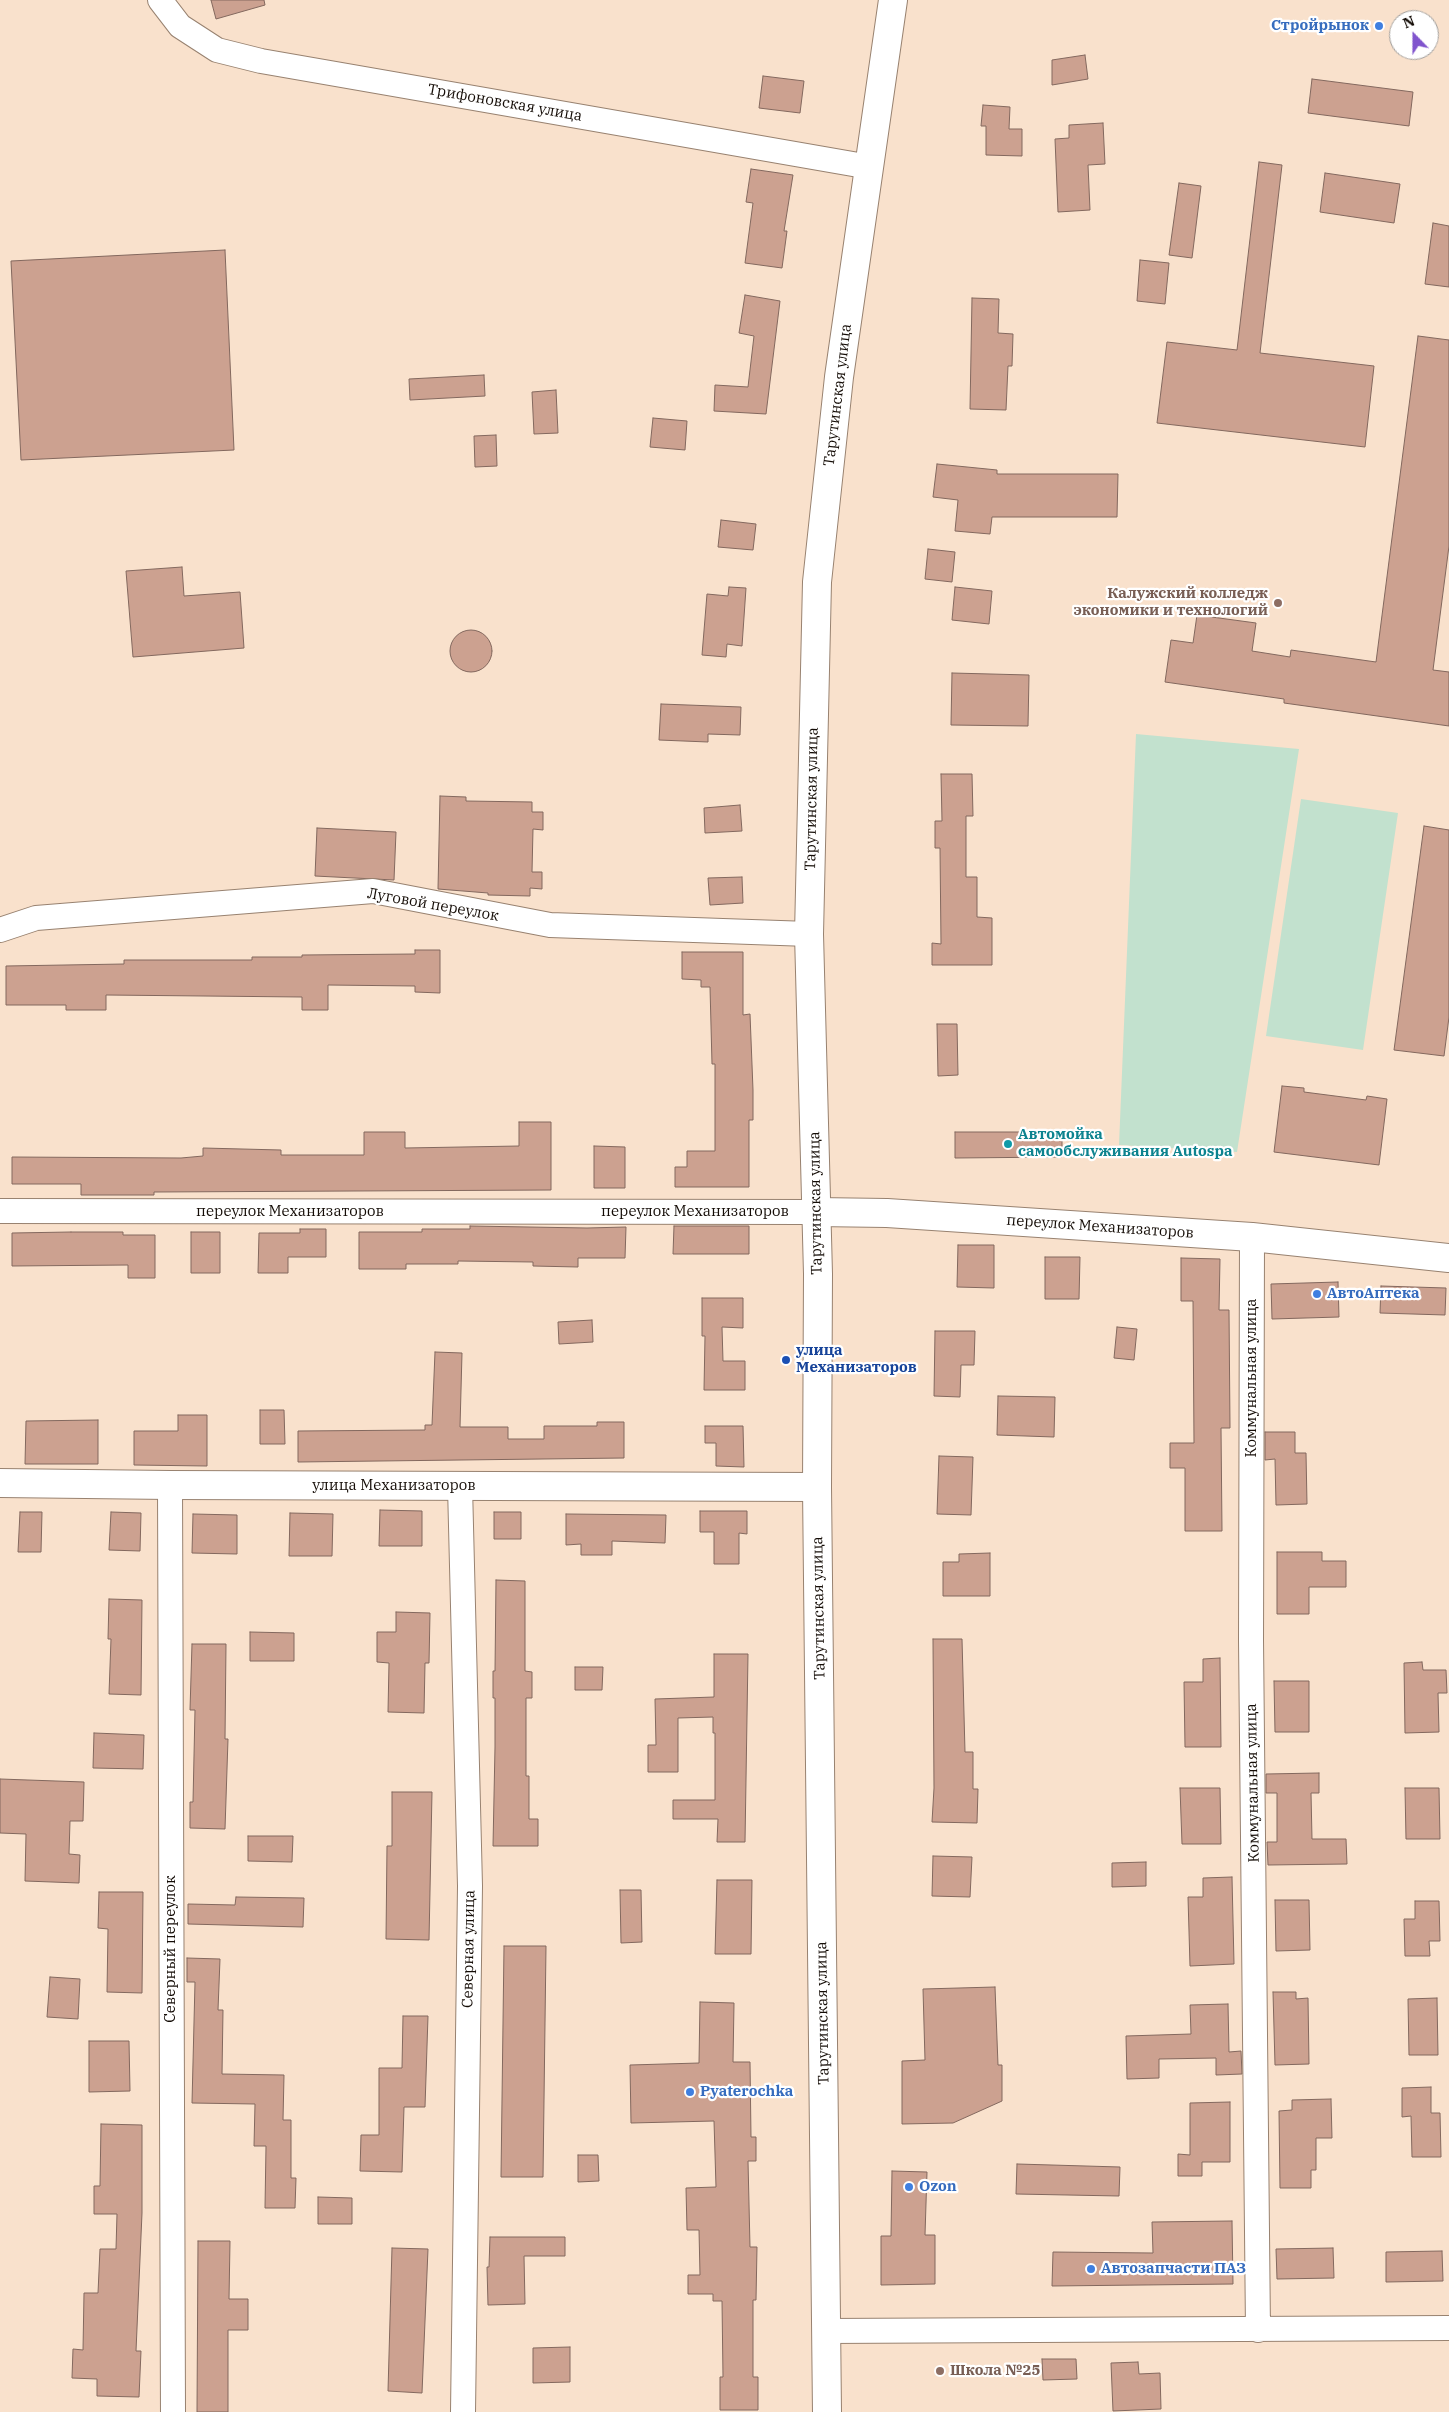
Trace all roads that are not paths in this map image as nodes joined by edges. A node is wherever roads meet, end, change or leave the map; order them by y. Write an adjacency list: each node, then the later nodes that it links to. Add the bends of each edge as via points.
1 (160, 0): 3 (street, Трифоновская улица, via 180,26 217,50 261,61)
2 (893, 0): 3 (main road, Тарутинская улица)
3 (870, 167): 5 (main road, Тарутинская улица, via 839,377 817,582)
4 (0, 930): 5 (street, Луговой переулок, via 36,918 373,892 550,926)
5 (808, 934): 7 (main road, Тарутинская улица)
6 (0, 1211): 7 (street, переулок Механизаторов)
7 (816, 1212): 8 (main road, переулок Механизаторов, via 887,1213); 13 (main road, Тарутинская улица)
8 (1252, 1237): 9 (main road, переулок Механизаторов); 15 (street, Коммунальная улица, via 1251,1640)
9 (1449, 1258)
10 (0, 1482): 11 (main road, улица Механизаторов)
11 (170, 1485): 12 (main road, улица Механизаторов); 17 (street, Северный переулок)
12 (460, 1486): 13 (main road, улица Механизаторов); 18 (street, Северная улица, via 470,1886)
13 (818, 1487): 16 (main road, Тарутинская улица)
14 (1449, 2328): 15 (street)
15 (1258, 2330): 16 (street)
16 (826, 2332): 19 (main road, Тарутинская улица)
17 (173, 2412)
18 (463, 2412)
19 (827, 2412)

